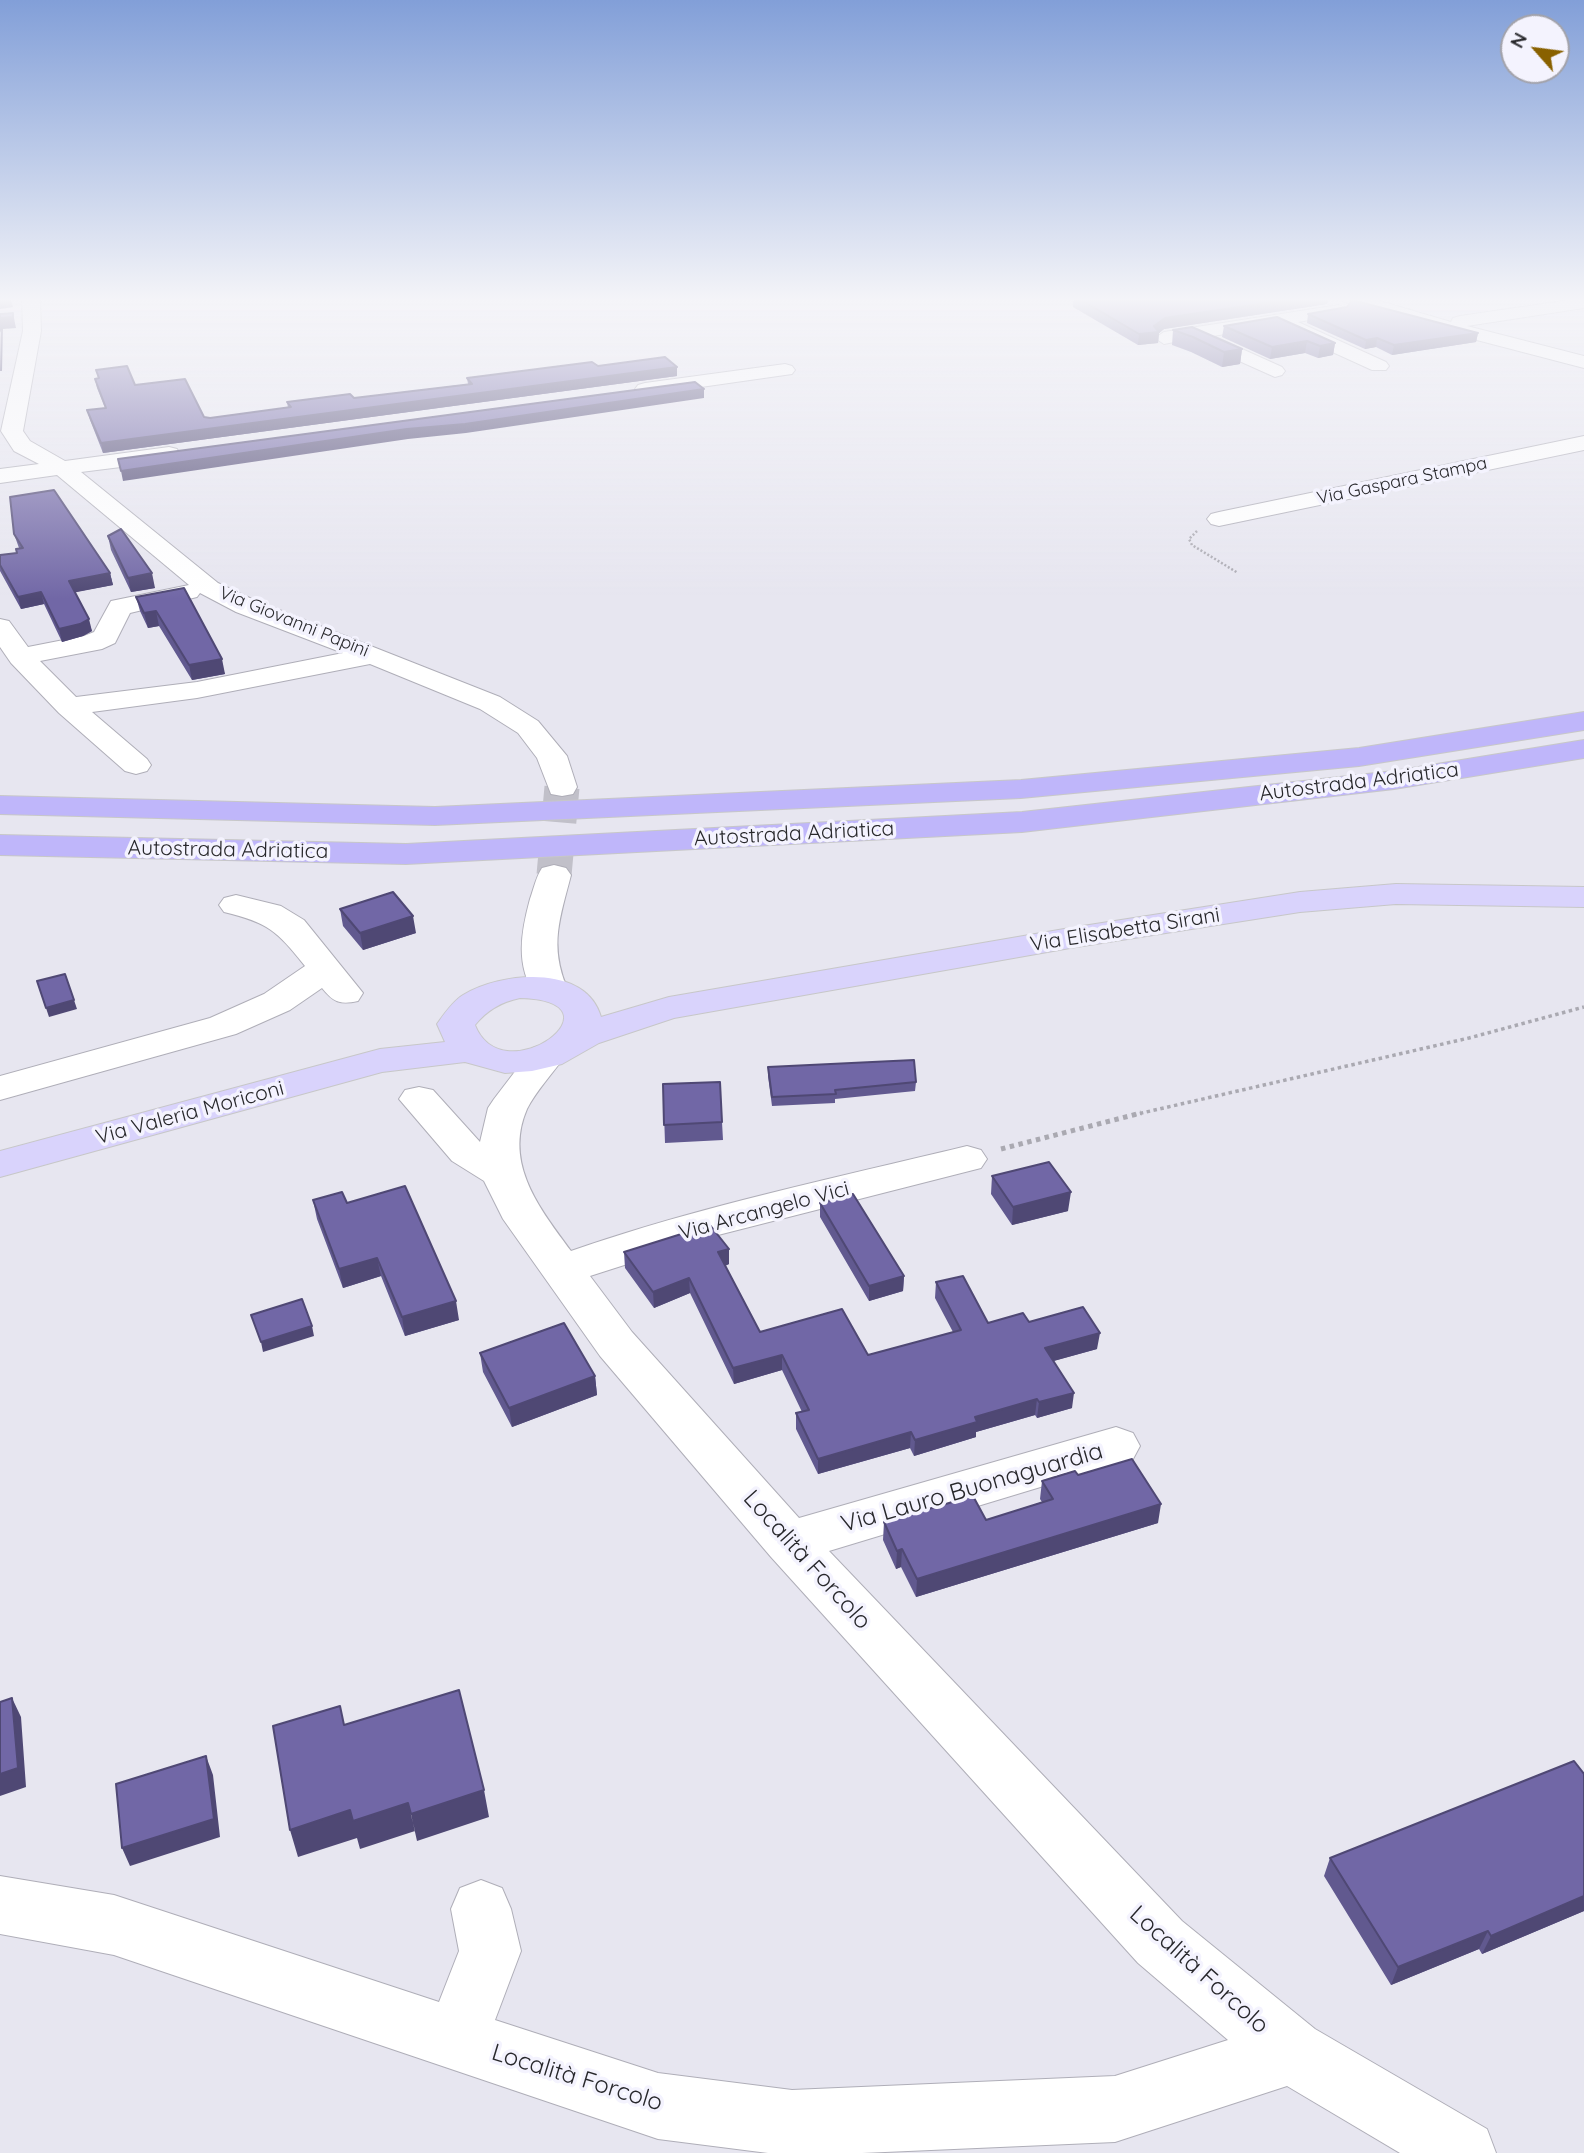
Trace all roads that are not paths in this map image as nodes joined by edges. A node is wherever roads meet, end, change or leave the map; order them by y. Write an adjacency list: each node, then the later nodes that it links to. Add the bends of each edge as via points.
1 (20, 397): 2 (street)
2 (11, 436): 5 (street); 6 (street, Via Giovanni Papini)
3 (1584, 443): 8 (street, Via Gaspara Stampa)
4 (185, 452): 6 (street)
5 (0, 461)
6 (62, 468): 7 (street); 9 (street, Via Giovanni Papini)
7 (0, 476)
8 (1219, 519)
9 (209, 588): 10 (street, via 120,607 105,637 92,643); 11 (street, Via Giovanni Papini)
10 (9, 646): 12 (street)
11 (373, 655): 12 (street, via 197,690); 16 (street, Via Giovanni Papini, via 490,704 528,727 552,756)
12 (69, 707): 15 (street)
13 (1584, 721): 17 (highway, Autostrada Adriatica, via 1359,757 1021,789 435,816)
14 (1584, 749): 18 (highway, Autostrada Adriatica, via 1394,780 1022,822 406,854)
15 (136, 765)
16 (562, 787)
17 (0, 805)
18 (0, 845)
19 (554, 875): 22 (street)
20 (1584, 897): 25 (main road, Via Elisabetta Sirani, via 1396,894 1300,902)
21 (236, 905): 28 (street, via 269,913 292,927 335,981 223,1026)
22 (536, 947): 23 (street); 24 (street, via 540,969)
23 (497, 991): 24 (main road, Via Elisabetta Sirani, via 514,987); 26 (main road, via 469,1005)
24 (562, 994): 25 (main road, Via Elisabetta Sirani, via 608,1006); 27 (main road, via 586,1019 582,1030)
25 (669, 1008): 27 (main road, Via Elisabetta Sirani, via 610,1026)
26 (473, 1044): 27 (main road, Via Elisabetta Sirani, via 510,1062); 30 (street, via 503,1079); 32 (main road, Via Valeria Moriconi, via 380,1061)
27 (560, 1049): 30 (street)
28 (0, 1088)
29 (419, 1099): 33 (street, via 471,1158)
30 (508, 1108): 33 (street, via 500,1138)
31 (967, 1159): 34 (street, Via Arcangelo Vici, via 604,1254)
32 (0, 1164)
33 (502, 1172): 34 (street, Località Forcolo, via 518,1209)
34 (563, 1270): 36 (street, Località Forcolo, via 616,1345)
35 (1116, 1446): 36 (street, Via Lauro Buonaguardia)
36 (789, 1542): 40 (street, Località Forcolo, via 1160,1942)
37 (0, 1905): 39 (street, Località Forcolo, via 114,1925)
38 (481, 1909): 39 (street, via 490,1951)
39 (456, 2040): 40 (street, Località Forcolo, via 658,2106 792,2123 1115,2109)
40 (1292, 2052): 41 (street, Località Forcolo)
41 (1463, 2153)

